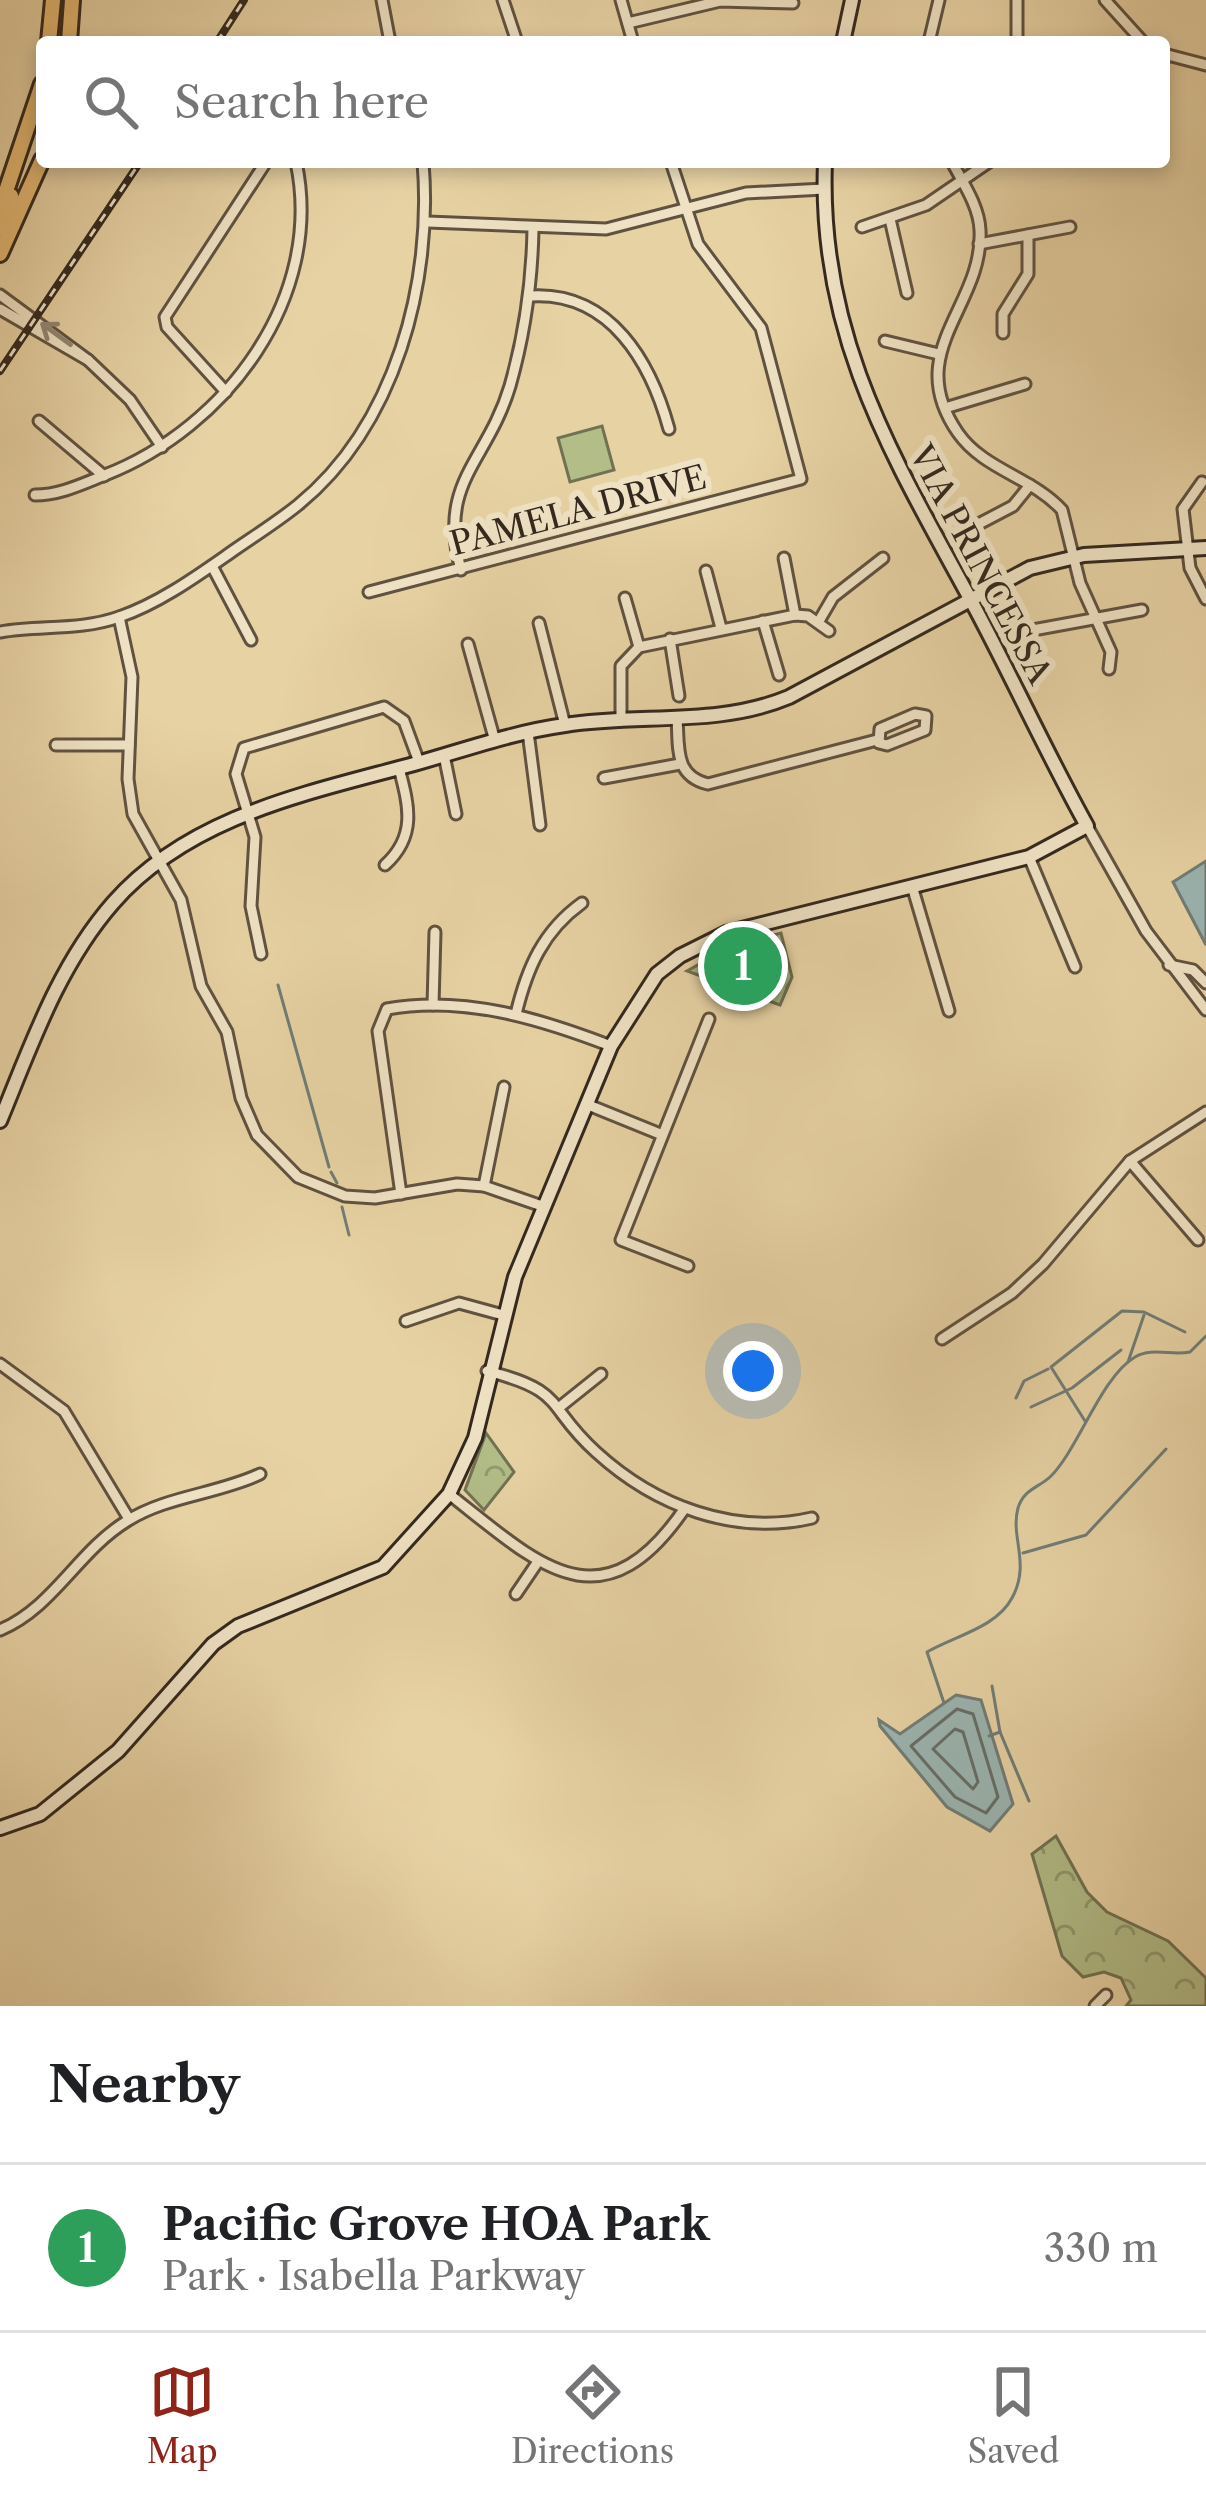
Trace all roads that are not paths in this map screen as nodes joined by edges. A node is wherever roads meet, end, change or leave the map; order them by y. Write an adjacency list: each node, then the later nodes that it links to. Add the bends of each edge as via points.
1 (53, 0): 12 (main road)
2 (72, 0): 13 (main road)
3 (382, 0): 14 (street)
4 (503, 0): 15 (street)
5 (621, 0): 11 (street)
6 (852, 0): 17 (street)
7 (939, 0): 18 (street)
8 (1017, 0): 19 (street)
9 (1106, 0): 20 (street)
10 (793, 3): 11 (street, via 720,1)
11 (628, 23): 16 (street)
12 (50, 36)
13 (69, 36)
14 (389, 36)
15 (515, 36)
16 (631, 36)
17 (844, 36)
18 (930, 36)
19 (1016, 36)
20 (1138, 36)
21 (1170, 56): 22 (street)
22 (1206, 65)
23 (36, 103): 33 (main road)
24 (38, 168): 45 (main road)
25 (262, 168): 55 (street, via 165,317)
26 (297, 168): 55 (street, via 302,212 289,281 254,357)
27 (423, 168): 38 (street)
28 (673, 168): 35 (street)
29 (825, 168): 34 (street, VIA PRINCESSA)
30 (955, 168): 32 (street)
31 (980, 168): 32 (street)
32 (962, 181): 37 (street); 44 (street)
33 (11, 184): 36 (main road); 41 (main road)
34 (824, 189): 35 (street, via 746,193); 75 (street, VIA PRINCESSA, via 830,269 858,382)
35 (688, 208): 42 (street, via 606,229); 71 (street, PAMELA DRIVE, via 698,244 761,328 801,479)
36 (0, 209)
37 (890, 219): 40 (street); 46 (street)
38 (428, 222): 42 (street); 70 (street, via 412,313 374,409 300,504)
39 (1070, 226): 43 (street)
40 (862, 227)
41 (0, 229)
42 (533, 229): 48 (street)
43 (1028, 235): 44 (street); 50 (street, via 1028,274 1003,314)
44 (979, 244): 52 (street)
45 (0, 254)
46 (907, 293)
47 (0, 295): 53 (street, one-way to 47)
48 (532, 296): 58 (street, via 594,311 632,342); 71 (street, via 508,390 456,494 452,537)
49 (0, 309): 53 (street)
50 (1003, 334)
51 (885, 341): 52 (street)
52 (939, 354): 56 (street)
53 (88, 360): 59 (street, via 130,400)
54 (1024, 384): 56 (street)
55 (226, 392): 59 (street)
56 (944, 408): 62 (street, via 983,460)
57 (39, 421): 60 (street)
58 (669, 429)
59 (162, 447): 60 (street)
60 (104, 476): 63 (street)
61 (1202, 482): 66 (street, via 1183,509)
62 (1030, 485): 64 (street, via 1013,506); 67 (street, via 1061,510)
63 (35, 495)
64 (971, 528)
65 (1206, 548): 66 (street)
66 (1185, 550): 67 (street); 76 (street)
67 (1075, 556): 75 (street); 79 (street)
68 (784, 558): 78 (street)
69 (883, 558): 82 (street, via 833,597)
70 (212, 566): 80 (street); 89 (street)
71 (461, 570): 73 (street, PAMELA DRIVE)
72 (706, 571): 84 (street)
73 (369, 592)
74 (626, 598): 91 (street)
75 (970, 599): 95 (street, via 790,697 731,715); 111 (street, VIA PRINCESSA)
76 (1206, 599)
77 (1142, 610): 79 (street)
78 (795, 615): 81 (street); 82 (street)
79 (1099, 616): 87 (street); 92 (street)
80 (118, 617): 86 (street); 102 (street, via 132,677)
81 (763, 621): 84 (street); 93 (street)
82 (819, 621): 85 (street)
83 (539, 622): 97 (street)
84 (721, 628): 88 (street)
85 (830, 631)
86 (0, 632)
87 (1022, 632)
88 (670, 639): 91 (street); 94 (street)
89 (251, 640)
90 (468, 644): 100 (street)
91 (639, 647): 96 (street, via 621,666)
92 (1109, 669)
93 (779, 675)
94 (679, 696)
95 (677, 718): 96 (street); 105 (street)
96 (622, 721): 97 (street)
97 (565, 724): 98 (street)
98 (528, 732): 100 (street); 110 (street)
99 (878, 740): 99 (street, via 887,746 922,732 927,719 915,714 880,729); 105 (street, via 725,782 695,781)
100 (495, 741): 103 (street)
101 (56, 745): 102 (street)
102 (129, 745): 113 (street, via 133,814)
103 (444, 755): 104 (street); 109 (street)
104 (419, 763): 106 (street); 108 (street, via 404,721 384,707 256,740 244,748 236,774)
105 (680, 764): 107 (street)
106 (399, 768): 108 (street); 114 (street, via 410,820)
107 (604, 778)
108 (248, 812): 113 (street); 118 (street)
109 (456, 814)
110 (540, 825)
111 (1087, 826): 112 (street); 119 (street, VIA PRINCESSA)
112 (1029, 857): 115 (street); 120 (street)
113 (159, 864): 131 (street, via 115,900 74,956); 135 (street, via 181,900 201,986 227,1033 257,1135 320,1189)
114 (386, 865)
115 (912, 886): 124 (street); 127 (street, via 702,943 657,974)
116 (581, 902): 125 (street, via 539,946)
117 (435, 932): 122 (street)
118 (261, 954)
119 (1169, 965): 121 (street, via 1193,970); 123 (street, VIA PRINCESSA)
120 (1075, 968)
121 (1206, 983)
122 (433, 1005): 125 (street); 135 (street, via 387,1009 378,1021)
123 (1206, 1010)
124 (949, 1011)
125 (516, 1014): 127 (street)
126 (709, 1018): 132 (street)
127 (611, 1046): 129 (street)
128 (504, 1087): 134 (street)
129 (586, 1104): 132 (street); 136 (street)
130 (1206, 1112): 133 (street)
131 (0, 1121)
132 (660, 1134): 138 (street, via 621,1240)
133 (1130, 1161): 137 (street); 141 (street, via 1043,1264)
134 (484, 1186): 135 (street); 136 (street)
135 (401, 1194)
136 (542, 1206): 139 (street)
137 (1198, 1240)
138 (688, 1266)
139 (503, 1316): 140 (street, via 459,1303); 143 (street)
140 (406, 1321)
141 (942, 1339)
142 (0, 1364): 150 (street, via 64,1412)
143 (488, 1371): 145 (street, via 529,1382); 147 (street, via 476,1438)
144 (601, 1374): 145 (street)
145 (561, 1406): 148 (street, via 596,1453)
146 (260, 1474): 150 (street)
147 (448, 1494): 151 (street); 154 (street, via 382,1567 238,1626 213,1644 118,1751 40,1814)
148 (685, 1508): 149 (street, via 742,1526); 151 (street, via 643,1559 613,1572 582,1576)
149 (812, 1518)
150 (129, 1519): 153 (street, via 26,1618)
151 (537, 1563): 152 (street)
152 (516, 1594)
153 (0, 1630)
154 (0, 1828)
155 (1106, 1995): 156 (street)
156 (1095, 2006)

